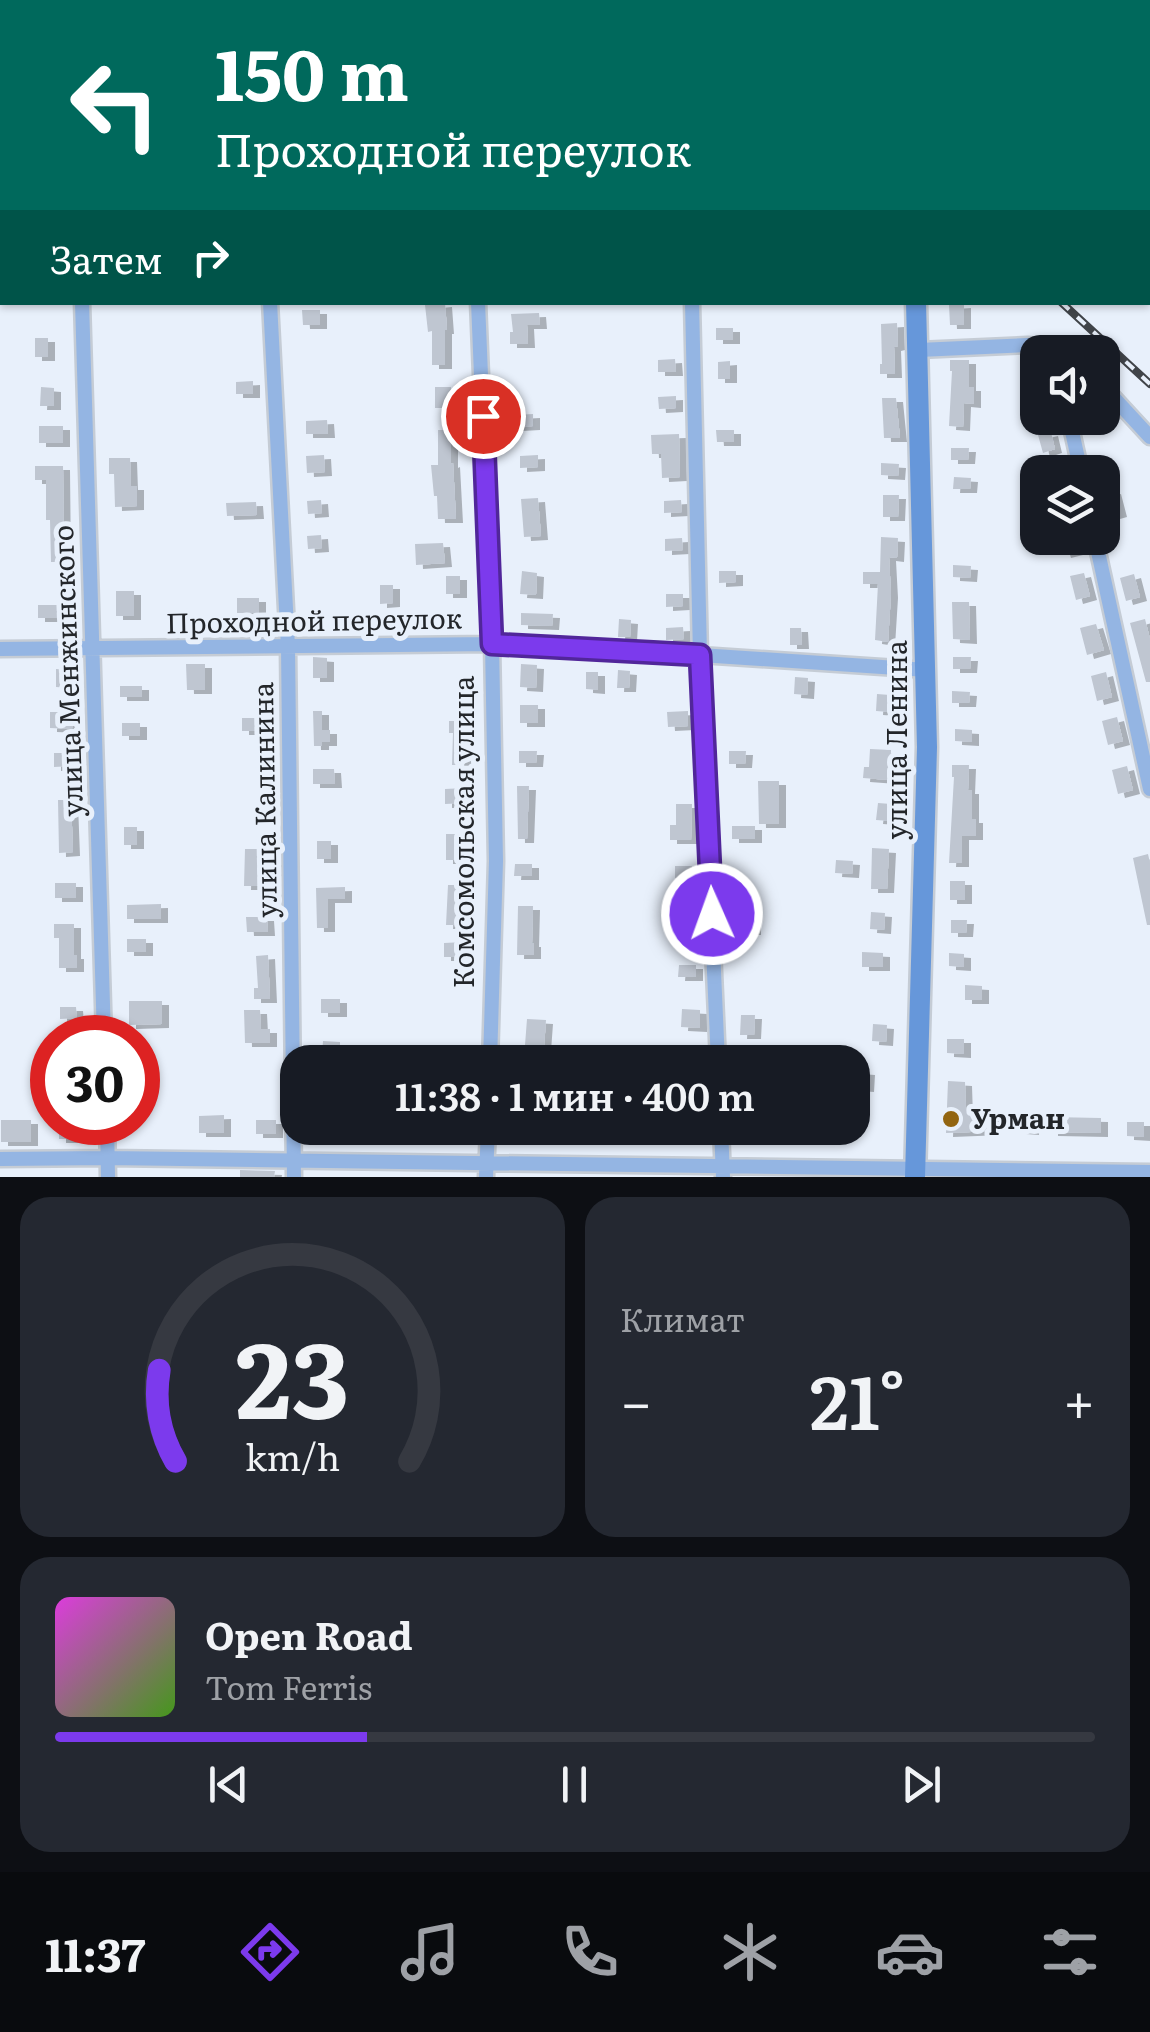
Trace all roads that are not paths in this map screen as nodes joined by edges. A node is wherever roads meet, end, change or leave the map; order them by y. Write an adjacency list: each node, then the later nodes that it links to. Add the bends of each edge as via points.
1 (82, 305): 13 (street, улица Менжинского)
2 (270, 305): 12 (street, улица Калинина)
3 (478, 305): 11 (street, Комсомольская улица)
4 (692, 305): 15 (street)
5 (916, 305): 7 (main road, улица Ленина)
6 (1020, 345): 7 (street)
7 (919, 350): 16 (main road, улица Ленина)
8 (1120, 404): 9 (street)
9 (1150, 437)
10 (1100, 555): 17 (street)
11 (492, 644): 12 (street, Проходной переулок); 15 (street, Проходной переулок); 19 (street, Комсомольская улица)
12 (288, 647): 13 (street, Проходной переулок); 26 (street, улица Калинина)
13 (92, 648): 14 (street, Проходной переулок); 18 (street, улица Менжинского)
14 (0, 649)
15 (700, 655): 16 (street, Проходной переулок); 20 (street)
16 (927, 670): 30 (main road, улица Ленина)
17 (1150, 790)
18 (103, 1015)
19 (491, 1045)
20 (717, 1045)
21 (108, 1145): 24 (street)
22 (488, 1145): 27 (street)
23 (722, 1145): 28 (street)
24 (108, 1158): 25 (street); 26 (street); 31 (street)
25 (0, 1159)
26 (294, 1161): 27 (street); 32 (street, улица Калинина)
27 (487, 1170): 28 (street)
28 (723, 1172): 30 (street)
29 (1150, 1172): 30 (street)
30 (914, 1173)
31 (108, 1177)
32 (294, 1177)

